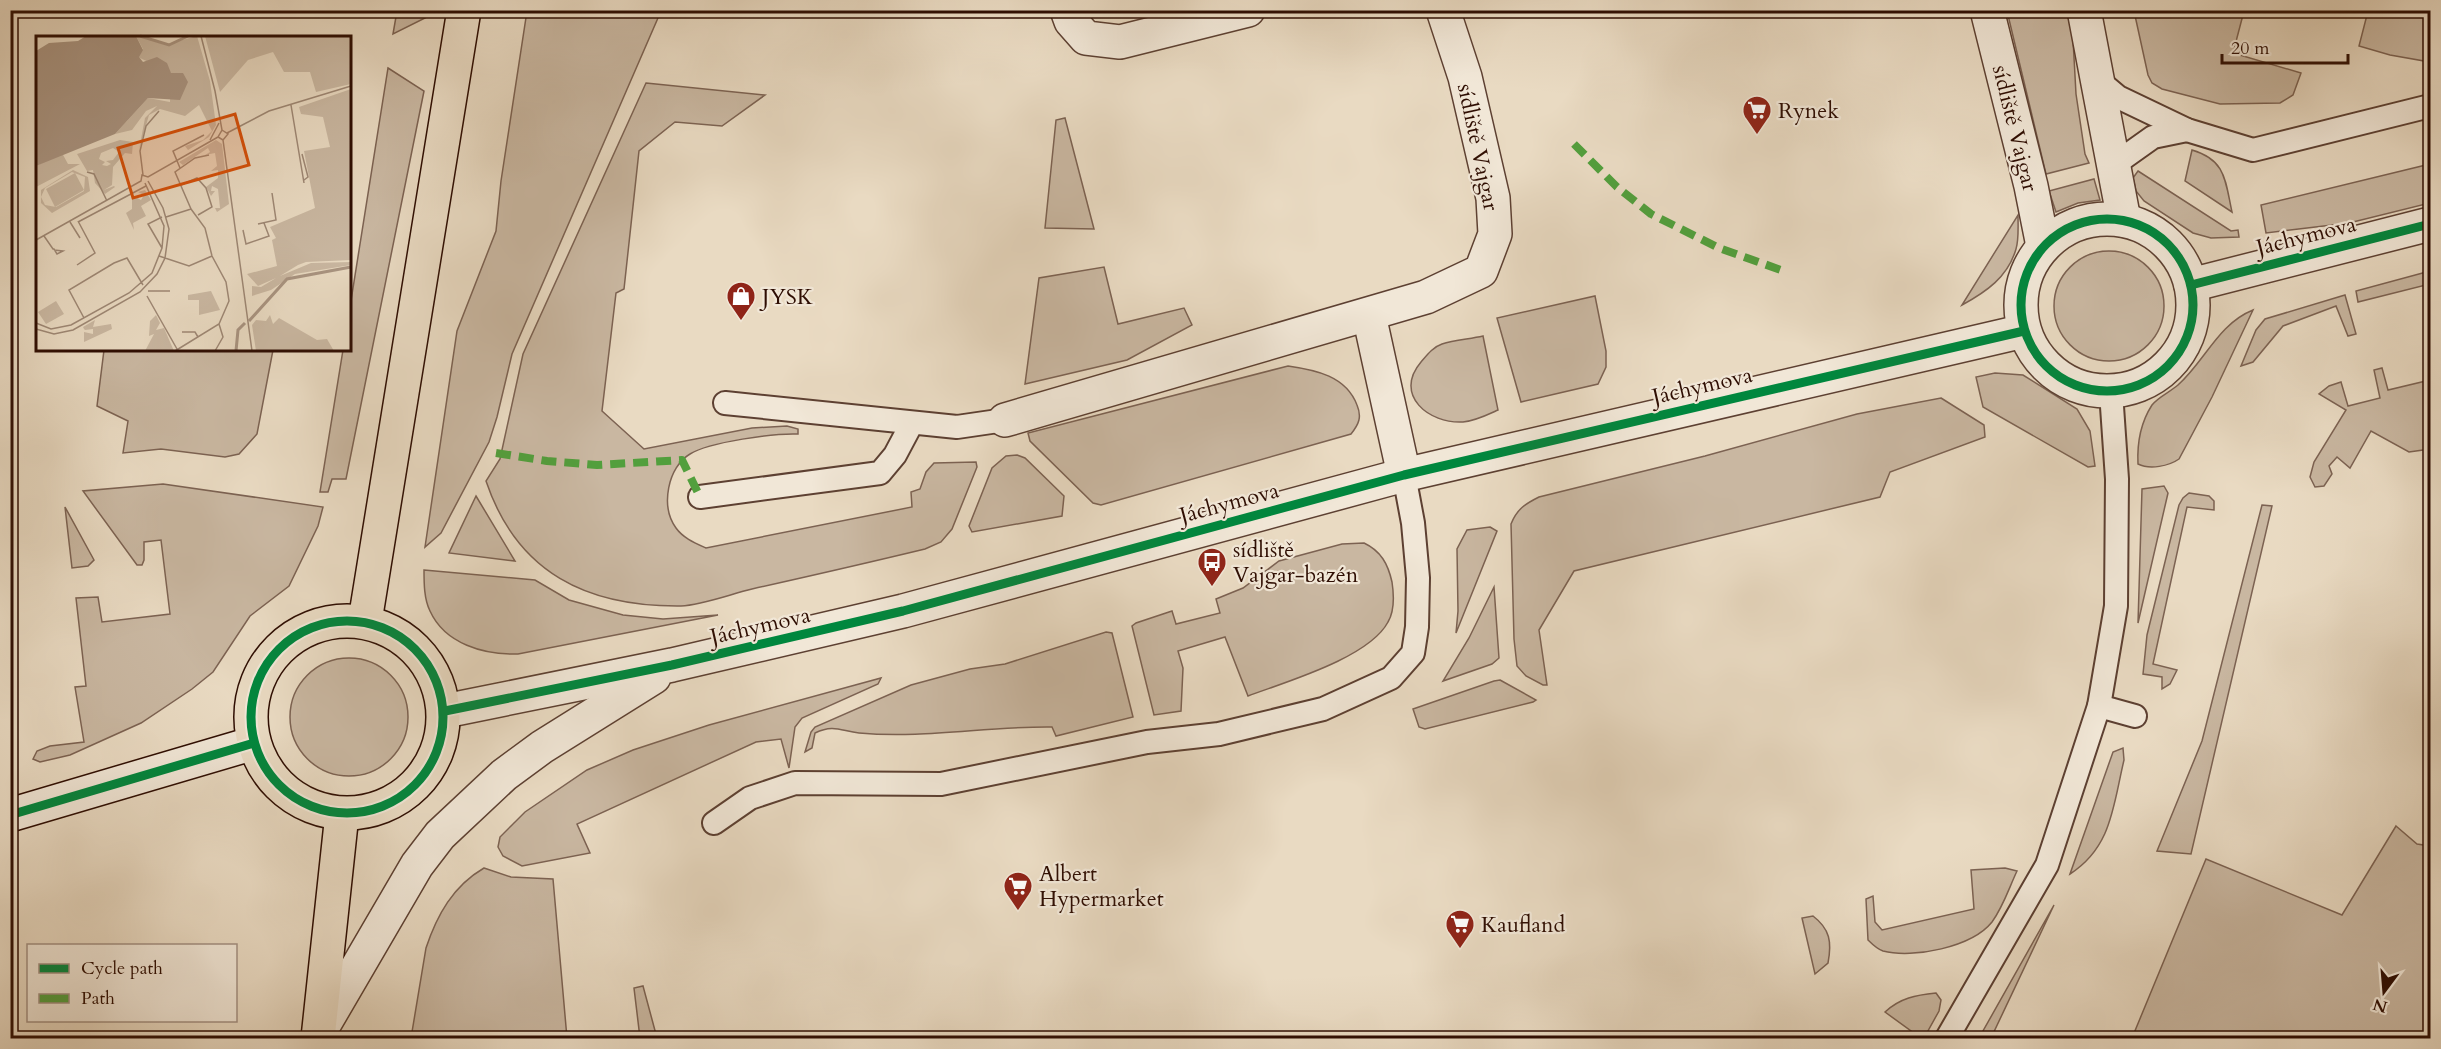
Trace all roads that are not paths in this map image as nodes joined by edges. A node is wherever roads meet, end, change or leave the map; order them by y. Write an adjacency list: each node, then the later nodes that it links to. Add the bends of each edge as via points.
1 (464, 10): 23 (main road)
2 (1248, 10): 6 (street, via 1120,42 1086,38)
3 (1443, 10): 15 (street, sídliště Vajgar, via 1465,77 1493,198 1495,234 1481,272 1426,297)
4 (1987, 10): 13 (street, sídliště Vajgar)
5 (2084, 10): 7 (street)
6 (1069, 16)
7 (2099, 81): 9 (lane, via 2118,97); 10 (street)
8 (2430, 106): 9 (lane, via 2253,150)
9 (2187, 130): 10 (lane, via 2153,137)
10 (2115, 164): 11 (street)
11 (2124, 220): 13 (street, via 2089,220 2056,235); 14 (street, via 2143,226 2174,250)
12 (2430, 224): 14 (street, Jáchymova)
13 (2043, 246): 16 (street, via 2022,286)
14 (2191, 285): 17 (street, via 2194,306 2183,348 2153,378)
15 (1369, 315): 19 (street, sídliště Vajgar); 21 (street)
16 (2024, 331): 17 (street, via 2032,348 2057,376 2092,391); 21 (street, Jáchymova)
17 (2111, 392): 25 (lane, via 2117,479 2116,606)
18 (724, 403): 20 (lane)
19 (1005, 420): 20 (lane, via 957,427)
20 (912, 423): 22 (lane, via 880,473)
21 (1404, 475): 24 (street, Jáchymova, via 914,609); 31 (lane, via 1418,578 1417,627 1413,653 1391,678 1323,710 1220,734 1147,742 941,784 795,783 750,798)
22 (700, 497)
23 (365, 621): 26 (main road, via 395,632 420,652 437,680); 28 (main road, via 337,621 310,627 279,649 255,688 250,715)
24 (672, 665): 26 (street, Jáchymova); 32 (street, via 542,747 504,775 440,835 417,865)
25 (2099, 706): 27 (lane); 33 (lane, via 2047,865)
26 (444, 711): 30 (main road, via 442,739 433,764 416,785 395,802 369,811)
27 (2135, 716)
28 (254, 742): 29 (street); 30 (main road, via 263,765 296,799)
29 (10, 814)
30 (342, 814): 32 (main road)
31 (714, 823)
32 (318, 1036)
33 (1947, 1038)

